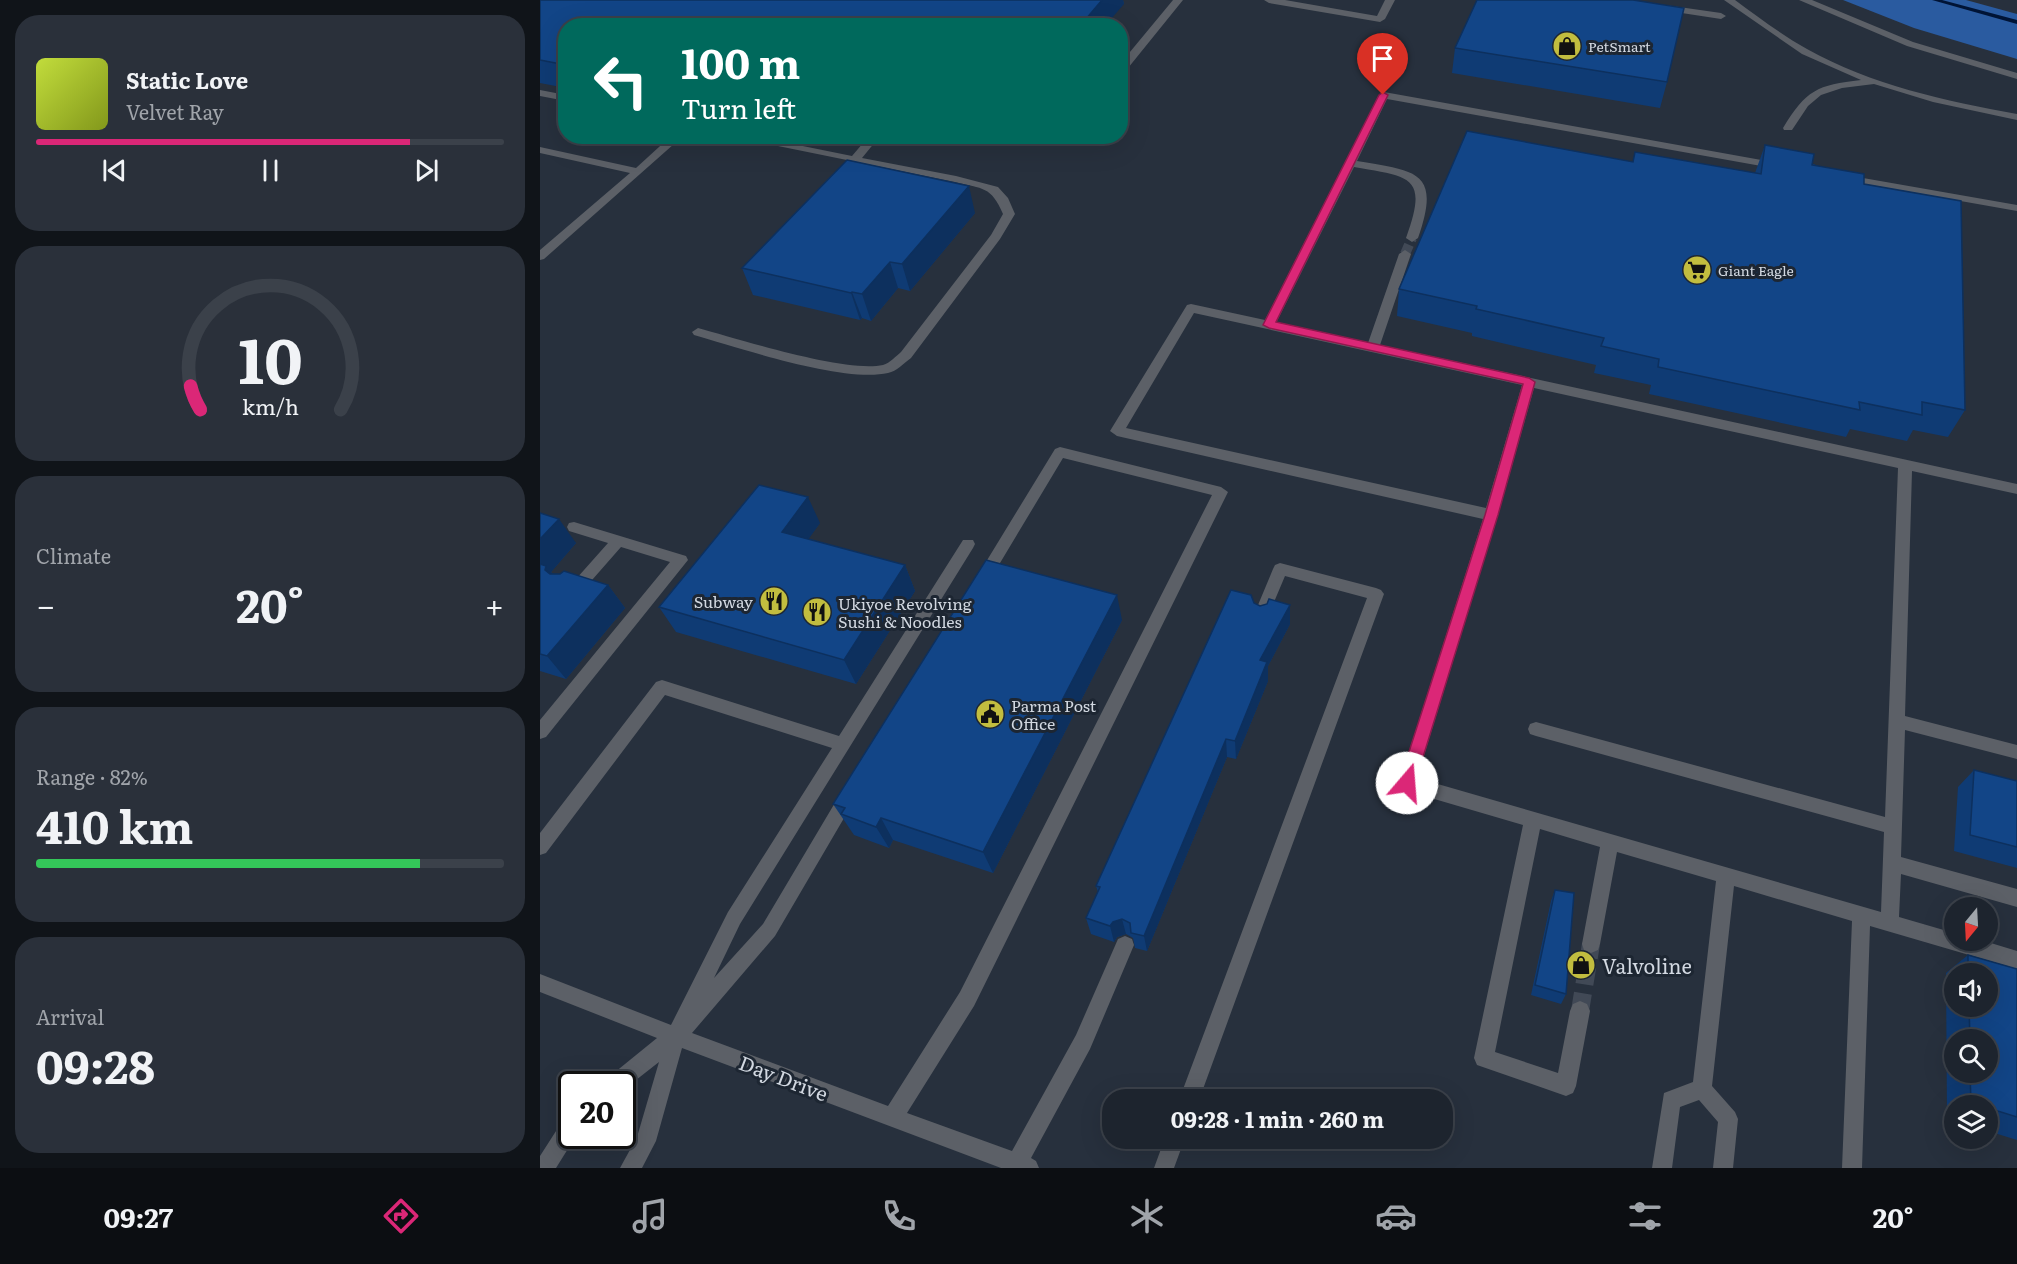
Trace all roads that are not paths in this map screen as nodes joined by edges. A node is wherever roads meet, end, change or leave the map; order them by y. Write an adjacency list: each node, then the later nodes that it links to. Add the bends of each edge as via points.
1 (1178, 0): 8 (street)
2 (1269, 0): 3 (street, via 1380,19)
3 (1390, 0)
4 (1729, 0): 10 (street, via 1807,52)
5 (1804, 0): 9 (street, via 1910,44)
6 (1657, 7): 7 (street)
7 (1721, 16)
8 (1128, 61)
9 (2017, 76)
10 (1879, 81): 13 (street, via 1941,101); 14 (street, via 1842,86 1811,97)
11 (540, 93): 12 (street)
12 (558, 96)
13 (2017, 117)
14 (1788, 128)
15 (669, 144): 22 (street)
16 (774, 144): 19 (street)
17 (868, 144): 19 (street)
18 (540, 150): 22 (street)
19 (854, 160): 29 (street, via 993,189 1009,214 906,355 887,369 862,370)
20 (1351, 163): 21 (street, via 1383,95); 25 (street, via 1394,171 1420,183 1425,199); 28 (street)
21 (1794, 169)
22 (638, 172): 27 (street)
23 (1829, 175): 24 (street)
24 (2017, 208)
25 (1412, 238)
26 (1406, 254): 30 (street)
27 (540, 256)
28 (1269, 325): 30 (street); 34 (street, via 1191,308 1117,431)
29 (698, 332)
30 (1373, 346): 31 (street)
31 (1529, 382): 32 (street); 34 (street)
32 (1905, 466): 33 (street); 41 (street)
33 (2017, 489)
34 (1491, 515): 47 (street, via 1407,783)
35 (574, 527): 36 (street)
36 (618, 541): 38 (street); 43 (street, via 681,560)
37 (968, 544): 44 (street)
38 (573, 592)
39 (972, 596): 65 (street, via 1060,452 1221,492 967,999)
40 (1261, 617): 63 (street, via 1280,570 1376,594)
41 (1898, 721): 45 (street); 48 (street)
42 (1536, 729): 48 (street)
43 (540, 732)
44 (843, 744): 50 (street, via 662,687); 61 (street, via 734,918)
45 (2017, 752)
46 (855, 785): 61 (street, via 769,930)
47 (1533, 820): 49 (street); 60 (street, via 1484,1058 1566,1086)
48 (1893, 827): 51 (street)
49 (1610, 842): 52 (street); 56 (street)
50 (540, 847)
51 (1892, 863): 53 (street); 55 (street)
52 (1726, 876): 54 (street); 64 (street)
53 (2017, 898)
54 (1861, 915): 55 (street); 74 (street)
55 (1890, 923): 58 (street)
56 (1591, 944)
57 (1125, 945): 68 (street)
58 (2017, 960)
59 (540, 983): 61 (street, Day Drive)
60 (1580, 1011)
61 (676, 1036): 62 (street); 65 (street, Day Drive); 70 (street, via 646,1141)
62 (632, 1071)
63 (1193, 1089)
64 (1702, 1089): 72 (street, via 1671,1100); 73 (street, via 1728,1119)
65 (892, 1118): 68 (street, Day Drive)
66 (558, 1146): 69 (street)
67 (1171, 1149): 71 (street)
68 (1023, 1166)
69 (544, 1168)
70 (630, 1168)
71 (1164, 1168)
72 (1662, 1168)
73 (1723, 1168)
74 (1852, 1168)

